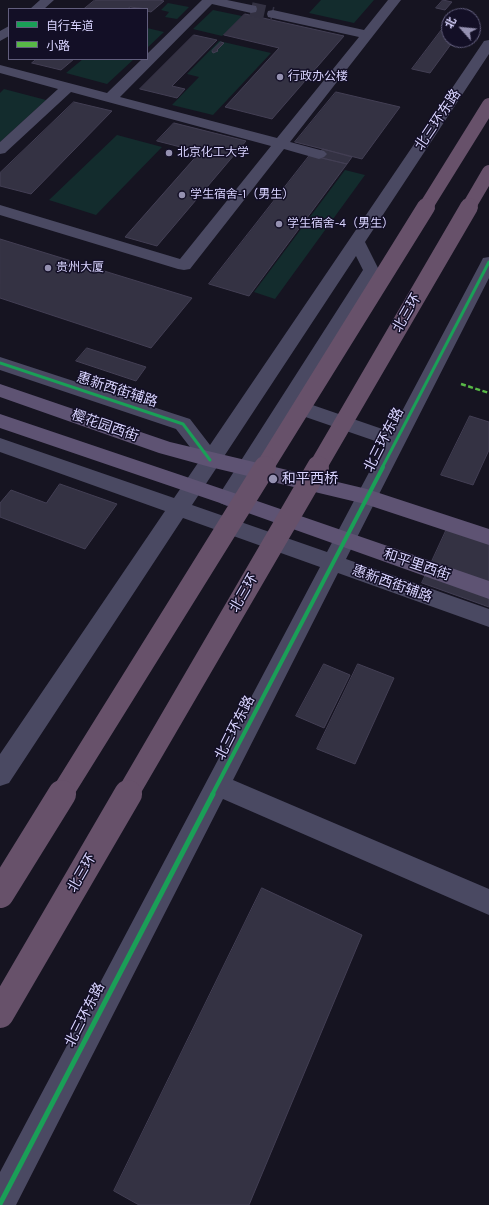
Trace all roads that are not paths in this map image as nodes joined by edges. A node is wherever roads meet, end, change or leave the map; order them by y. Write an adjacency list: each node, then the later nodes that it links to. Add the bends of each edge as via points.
1 (48, 0): 4 (street)
2 (210, 0): 5 (street); 13 (street)
3 (395, 0): 8 (street)
4 (37, 8)
5 (251, 9)
6 (273, 14): 8 (street)
7 (8, 31): 9 (street)
8 (367, 35): 15 (street)
9 (0, 37)
10 (489, 44): 20 (street, 北三环东路)
11 (0, 69): 12 (street)
12 (68, 87): 13 (street); 16 (street)
13 (110, 98): 15 (street)
14 (489, 104): 41 (highway, bridge)
15 (280, 144): 17 (street); 19 (street, via 184,265)
16 (0, 150)
17 (319, 154)
18 (489, 172): 43 (highway, 北三环, bridge)
19 (0, 210)
20 (357, 241): 24 (street, via 372,270); 28 (street, 北三环东路)
21 (487, 272): 26 (street, 北三环东路)
22 (0, 363): 28 (street, 惠新西街辅路, via 183,424)
23 (0, 390): 28 (main road, 樱花园西街, via 166,448)
24 (286, 403): 26 (street); 29 (street)
25 (0, 421): 30 (main road, 樱花园西街)
26 (396, 441): 31 (street, 北三环东路)
27 (0, 445): 33 (street, 惠新西街辅路)
28 (210, 460): 29 (main road, 樱花园西街); 30 (street, 北三环东路)
29 (245, 469): 31 (main road, 樱花园西街); 32 (street)
30 (193, 486): 32 (main road, 樱花园西街); 33 (street, 北三环东路)
31 (367, 497): 34 (main road); 35 (street, 北三环东路)
32 (227, 498): 35 (main road, 和平里西街)
33 (178, 507): 36 (street, 惠新西街辅路); 39 (street, 北三环东路)
34 (489, 537)
35 (345, 539): 36 (street, 北三环东路); 37 (main road, 和平里西街)
36 (333, 563): 38 (street, 惠新西街辅路); 40 (street, 北三环东路)
37 (489, 590)
38 (489, 618)
39 (0, 775)
40 (218, 785): 42 (street); 44 (street, 北三环东路)
41 (0, 894)
42 (489, 902)
43 (0, 1014)
44 (0, 1204)

